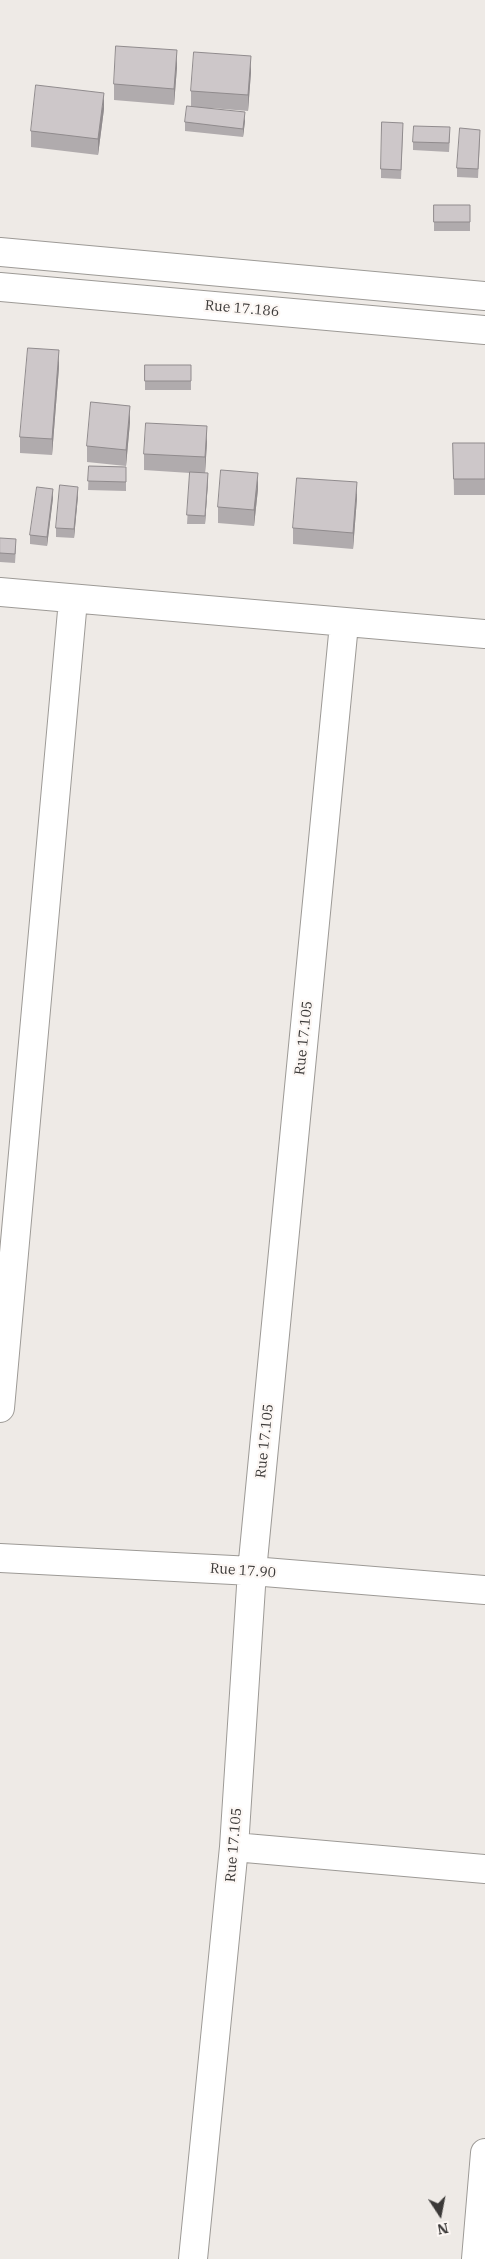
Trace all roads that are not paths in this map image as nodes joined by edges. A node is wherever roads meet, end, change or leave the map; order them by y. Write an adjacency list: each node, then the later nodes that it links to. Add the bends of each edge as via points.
1 (0, 252): 3 (street)
2 (0, 288): 4 (street, Rue 17.186)
3 (485, 296)
4 (485, 330)
5 (0, 592): 6 (street)
6 (73, 600): 7 (street); 9 (street)
7 (344, 624): 8 (street); 11 (street, Rue 17.105)
8 (485, 634)
9 (0, 1408)
10 (0, 1558): 11 (street, Rue 17.90)
11 (252, 1571): 12 (street, Rue 17.90); 13 (street, Rue 17.105)
12 (485, 1590)
13 (234, 1848): 14 (street); 16 (street, Rue 17.105)
14 (485, 1869)
15 (485, 2153): 17 (street)
16 (193, 2259)
17 (476, 2259)

